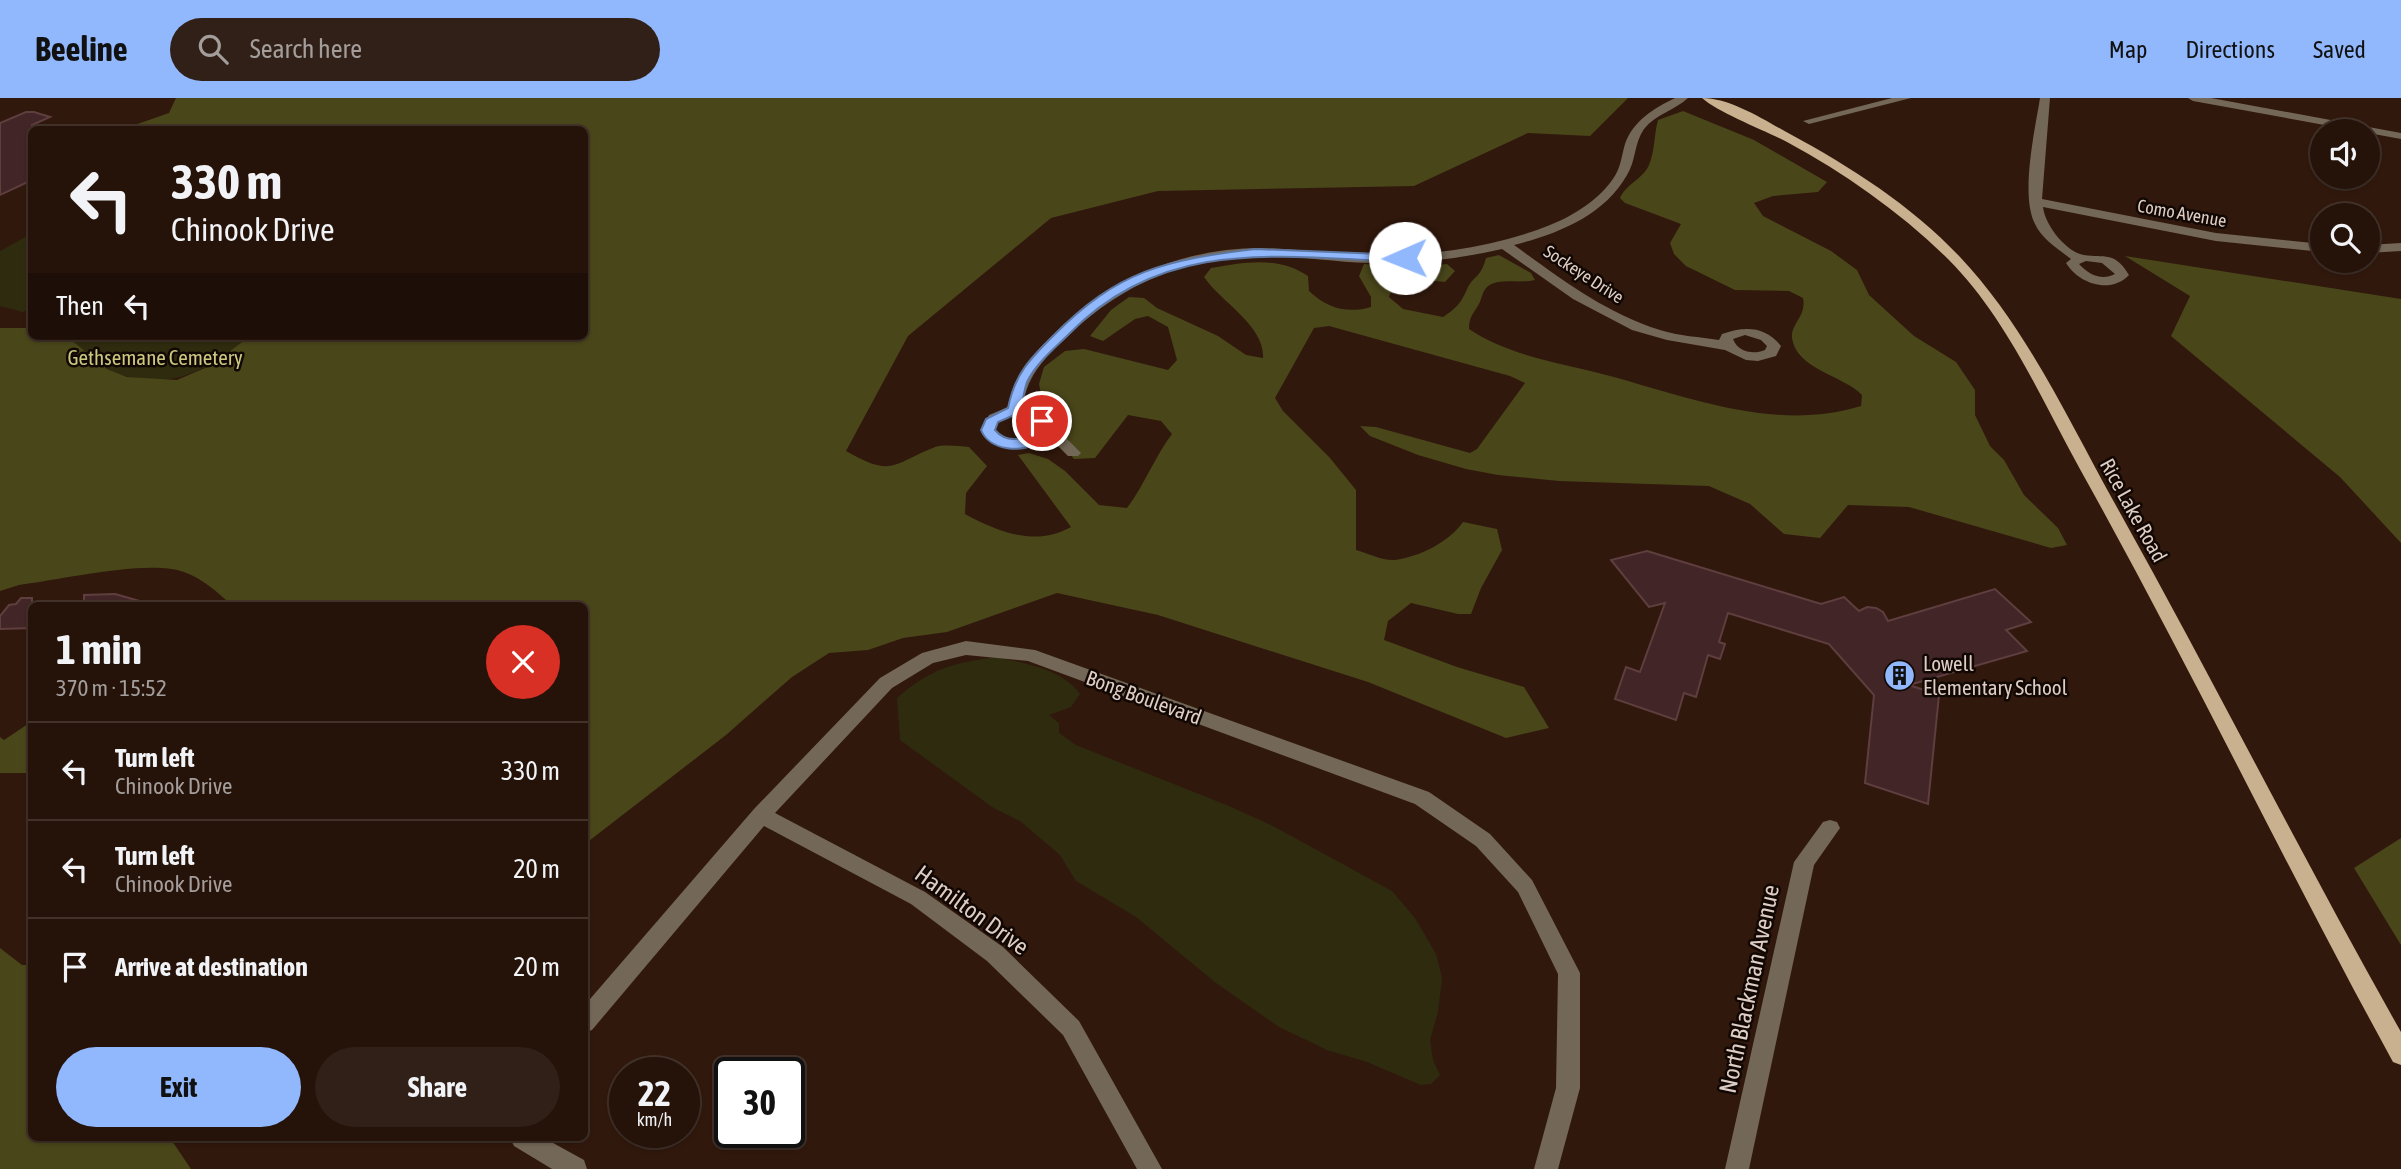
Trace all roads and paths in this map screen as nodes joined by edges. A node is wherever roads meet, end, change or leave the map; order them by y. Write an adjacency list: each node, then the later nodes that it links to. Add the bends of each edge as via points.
1 (1683, 98): 9 (street, via 1645,120 1633,138 1622,174 1592,206 1558,227)
2 (1707, 98): 21 (main road, Rice Lake Road, via 1839,164 1900,207 1957,261 2008,328 2133,549)
3 (1906, 98): 6 (street)
4 (2045, 98): 8 (street)
5 (2193, 98): 7 (street)
6 (1809, 121)
7 (2401, 136)
8 (2037, 202): 10 (street, Como Avenue, via 2216,237); 13 (street, via 2040,222)
9 (1504, 245): 14 (street, Sockeye Drive, via 1620,320 1659,334); 15 (street, via 1392,259 1255,252 1158,270 1103,296 1081,315 1034,362 1020,383)
10 (2310, 247)
11 (2401, 247): 12 (street)
12 (2380, 248)
13 (2078, 258)
14 (1728, 346)
15 (1015, 410): 16 (street, via 1038,416); 16 (street, via 998,415 989,425 995,440 1011,444 1029,441)
16 (1044, 426): 17 (street)
17 (1073, 453)
18 (761, 816): 20 (street, Bong Boulevard); 24 (street, Hamilton Drive, via 918,898 995,954 1071,1028); 25 (street, Bong Boulevard, via 886,683 928,658 965,648 1029,655 1422,799 1483,840 1524,886 1569,972 1568,1088)
19 (1830, 828): 26 (street, North Blackman Avenue, via 1804,862)
20 (588, 1018)
21 (2401, 1054)
22 (527, 1141): 23 (street)
23 (575, 1169)
24 (1150, 1169)
25 (1546, 1169)
26 (1737, 1169)

